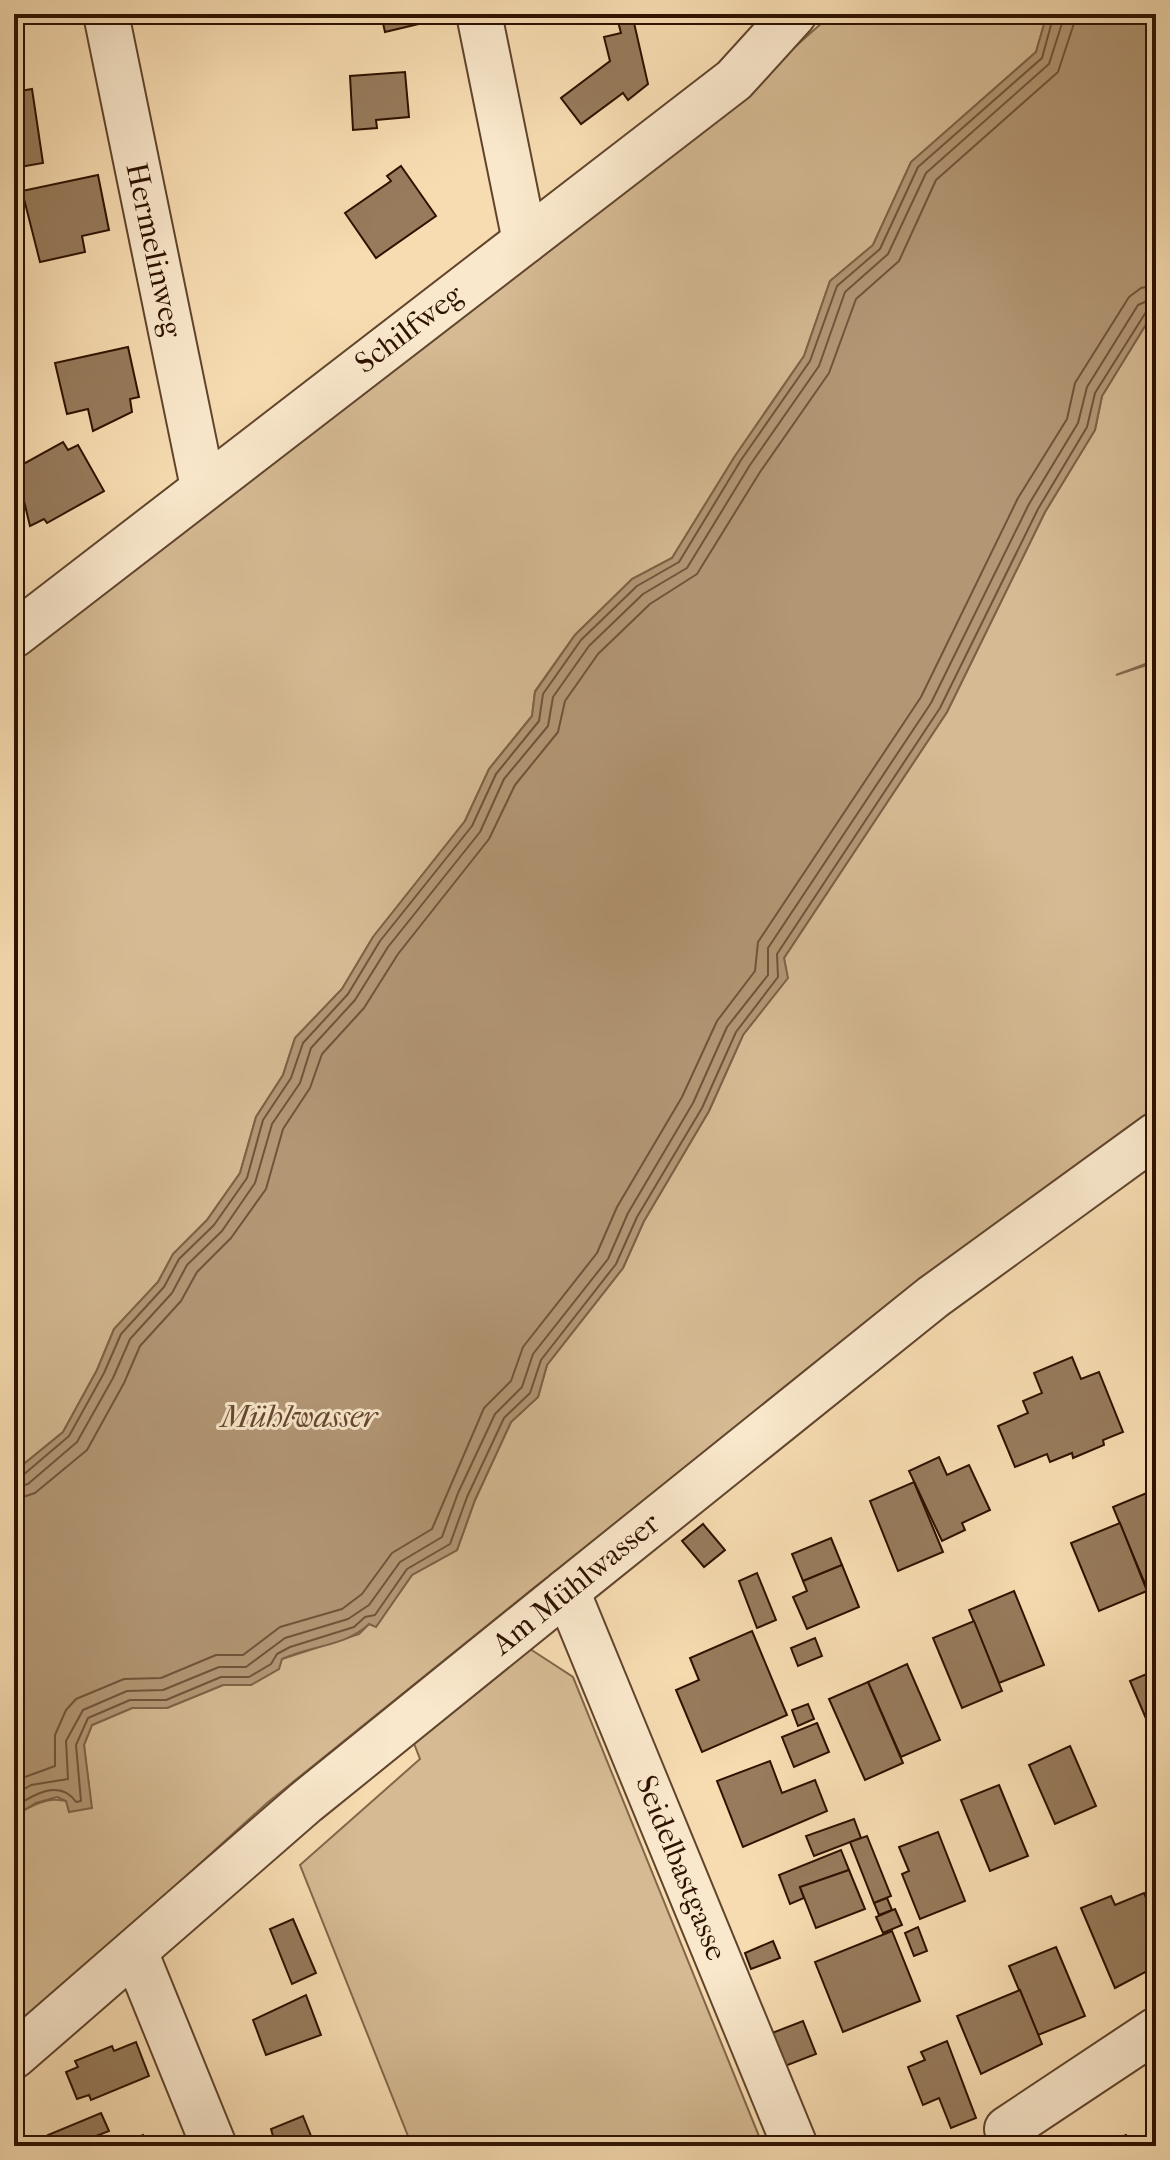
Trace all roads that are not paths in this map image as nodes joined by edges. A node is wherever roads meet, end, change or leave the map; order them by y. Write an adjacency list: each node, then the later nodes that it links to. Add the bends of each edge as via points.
1 (106, 14): 5 (street, Hermelinweg)
2 (479, 14): 4 (street)
3 (794, 14): 4 (street, Schilfweg, via 734,80)
4 (525, 241): 5 (street, Schilfweg)
5 (203, 487): 6 (street, Schilfweg)
6 (14, 635)
7 (1156, 1135): 8 (street, Am Mühlwasser, via 933,1297)
8 (567, 1591): 9 (street, Am Mühlwasser, via 306,1802); 14 (street, Seidelbastgasse)
9 (136, 1954): 11 (street, Am Mühlwasser); 13 (street)
10 (1156, 2030): 12 (street)
11 (14, 2056)
12 (1007, 2129)
13 (214, 2146)
14 (795, 2146)

